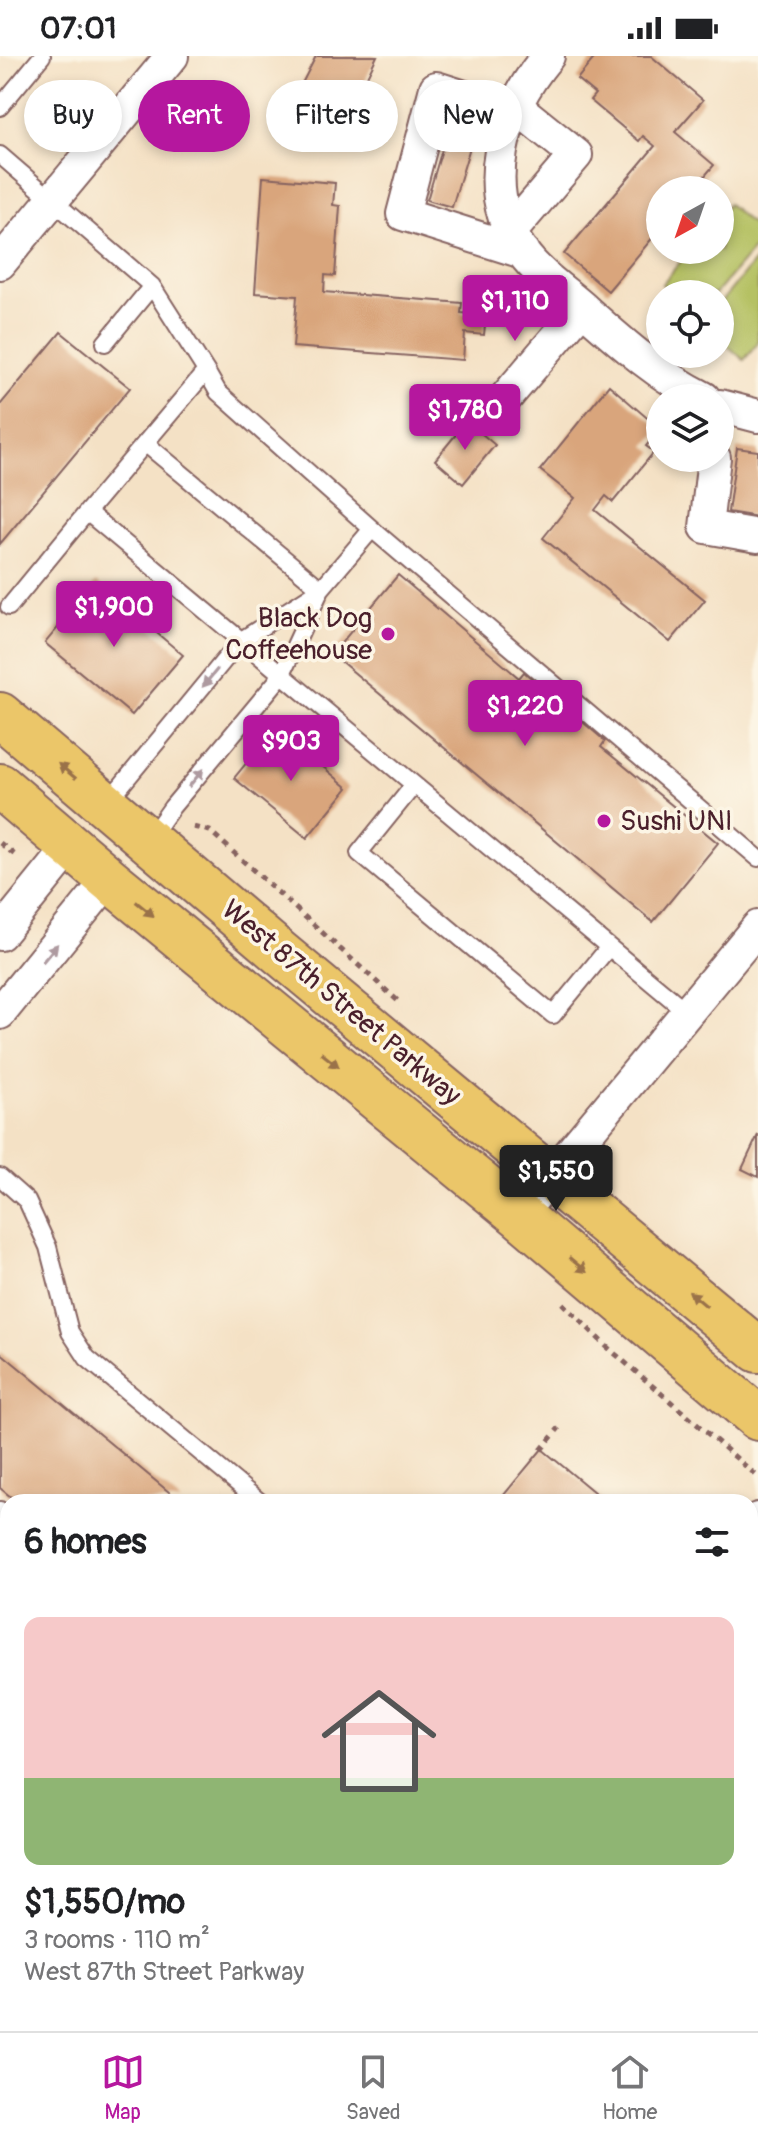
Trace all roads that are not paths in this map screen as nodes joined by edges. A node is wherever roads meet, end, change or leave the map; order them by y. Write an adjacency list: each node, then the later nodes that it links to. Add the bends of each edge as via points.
1 (42, 56): 5 (lane)
2 (172, 56): 10 (street)
3 (548, 56): 4 (street)
4 (522, 95)
5 (0, 107)
6 (522, 115): 11 (street, via 576,155)
7 (419, 152): 11 (street, via 403,214)
8 (500, 152): 11 (street, via 499,199)
9 (0, 155): 10 (lane)
10 (53, 199): 12 (street); 13 (lane)
11 (517, 242): 14 (street, via 546,278)
12 (0, 263)
13 (152, 286): 15 (lane); 16 (lane)
14 (582, 308): 17 (street); 19 (street)
15 (105, 343)
16 (206, 371): 21 (lane); 24 (lane, via 218,392)
17 (681, 384)
18 (734, 411): 20 (street)
19 (490, 416)
20 (758, 416)
21 (145, 443): 23 (lane); 26 (lane)
22 (712, 472): 25 (street, via 706,527)
23 (87, 512): 27 (lane); 28 (lane)
24 (372, 529): 26 (lane); 36 (lane)
25 (758, 536)
26 (321, 589): 28 (lane); 29 (lane)
27 (9, 607)
28 (240, 641): 29 (lane); 33 (lane, one-way to 33)
29 (281, 676): 31 (lane); 34 (lane, one-way to 29)
30 (0, 715): 33 (main road, West 87th Street Parkway, one-way to 30)
31 (414, 785): 40 (lane); 40 (lane, via 359,853 553,1015)
32 (0, 786): 35 (main road, West 87th Street Parkway)
33 (106, 804): 34 (main road, West 87th Street Parkway)
34 (149, 839): 41 (main road, West 87th Street Parkway)
35 (72, 845): 37 (main road, West 87th Street Parkway); 39 (street); 41 (main road, via 115,853 142,866 222,931)
36 (758, 858)
37 (109, 879): 43 (street, one-way to 37); 46 (main road, West 87th Street Parkway, one-way to 46)
38 (758, 927): 42 (street)
39 (0, 934)
40 (609, 947): 42 (lane)
41 (280, 953): 44 (main road, West 87th Street Parkway)
42 (687, 1012): 44 (street)
43 (0, 1013)
44 (550, 1176): 46 (street); 47 (main road, West 87th Street Parkway, one-way to 44)
45 (0, 1177): 49 (lane, via 27,1201 48,1247 70,1332 87,1358)
46 (519, 1215): 48 (main road, West 87th Street Parkway, one-way to 48)
47 (758, 1350)
48 (758, 1418)
49 (250, 1494)

